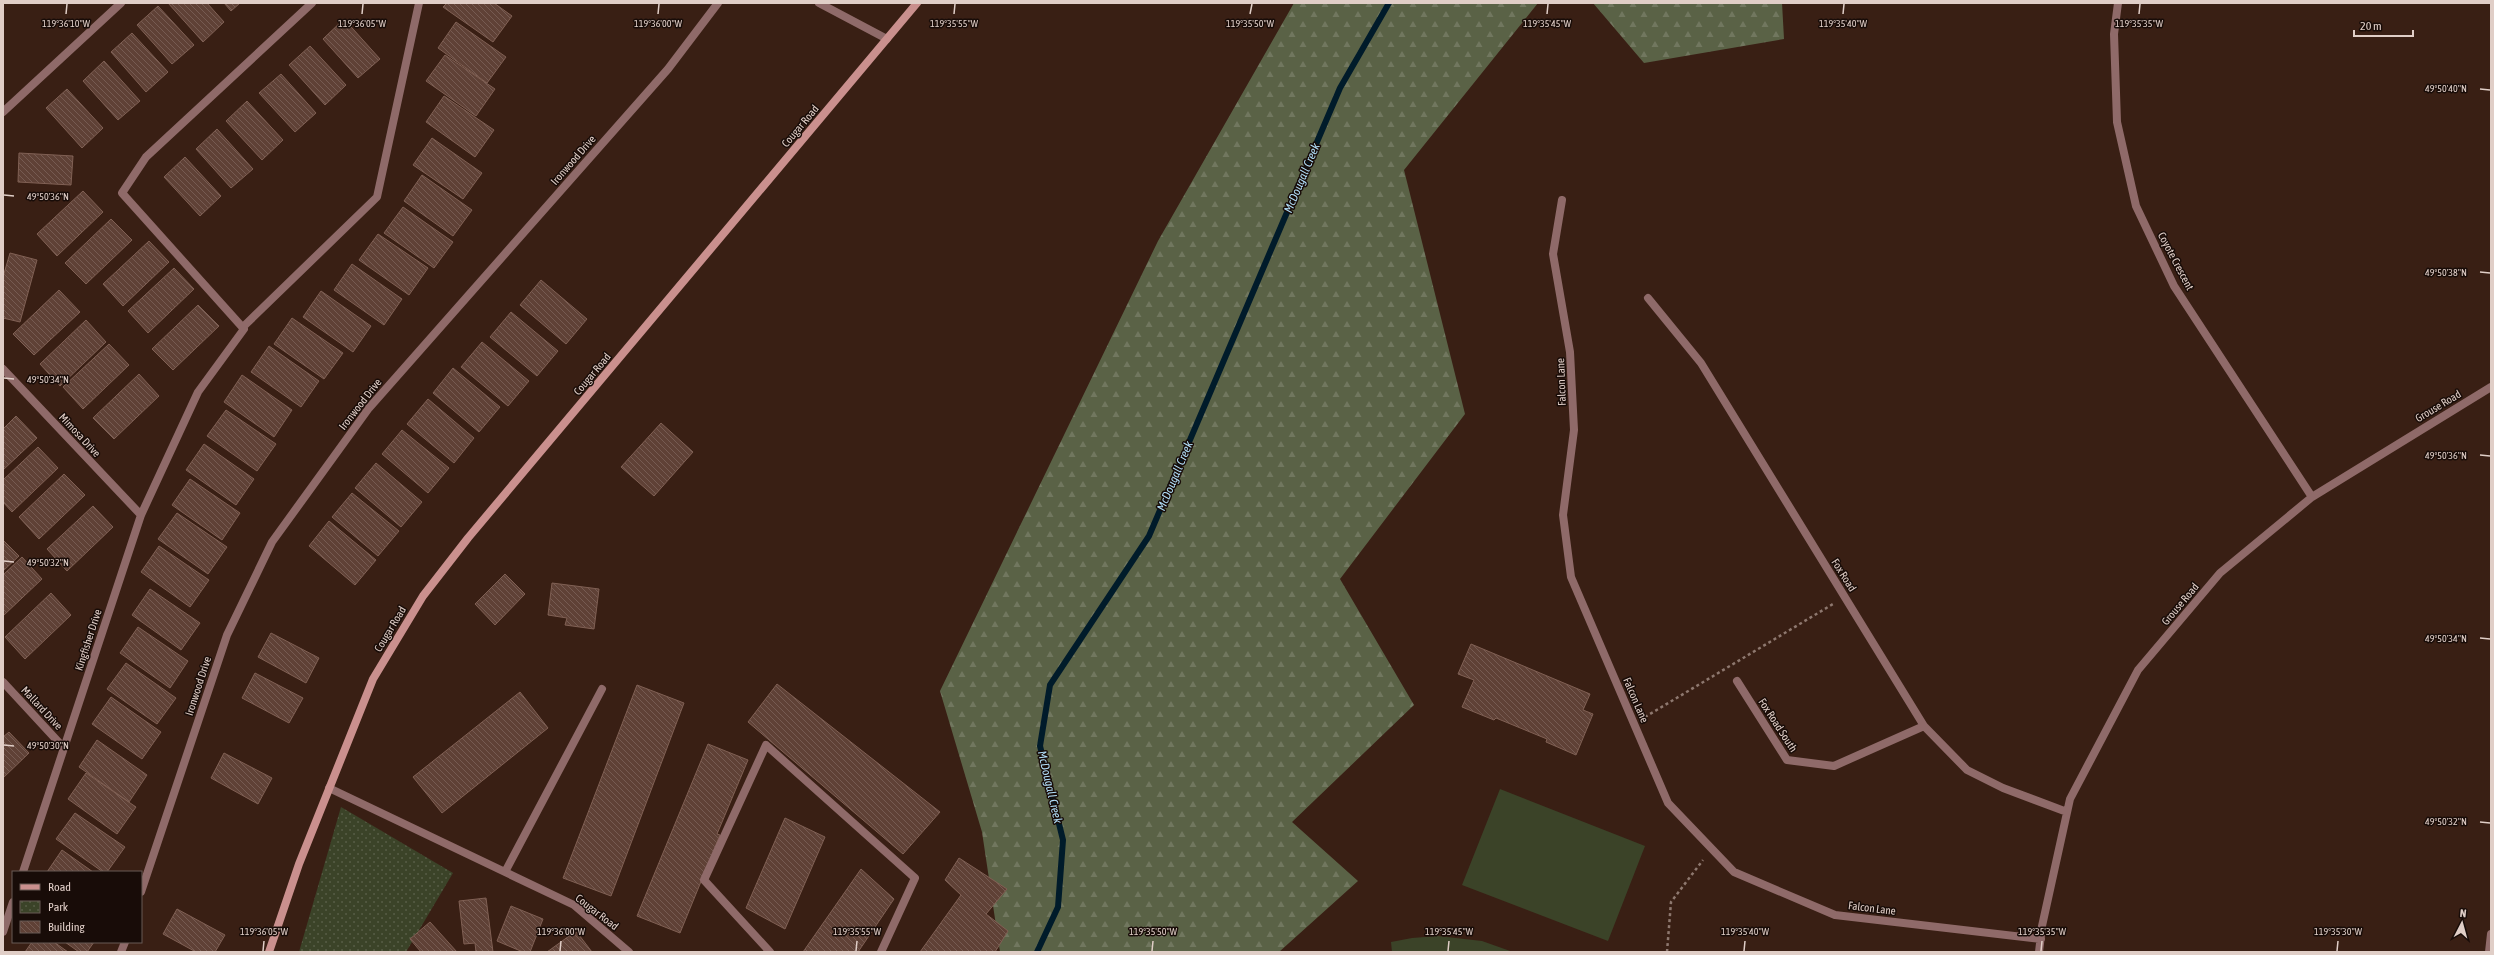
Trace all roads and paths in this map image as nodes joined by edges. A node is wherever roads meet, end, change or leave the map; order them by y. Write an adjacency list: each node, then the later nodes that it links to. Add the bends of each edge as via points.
1 (121, 3): 9 (street)
2 (312, 3): 16 (street, Kingfisher Drive, via 146,157 122,193 244,329 198,392)
3 (419, 3): 12 (street, via 377,197)
4 (718, 3): 29 (street, Ironwood Drive, via 668,69 369,408 272,542 227,635)
5 (819, 3): 8 (street)
6 (917, 3): 8 (street, Cougar Road)
7 (2118, 3): 15 (street, Coyote Crescent, via 2114,34 2117,122 2136,206 2174,286)
8 (887, 39): 24 (street, Cougar Road, via 468,538 423,596 373,679)
9 (3, 112)
10 (1562, 200): 21 (street, Falcon Lane, via 1553,254 1570,352 1574,430 1563,515 1571,577)
11 (1648, 298): 17 (street, Fox Road, via 1701,362)
12 (244, 326)
13 (3, 369): 16 (street, Mimosa Drive)
14 (2491, 387): 15 (street, Grouse Road)
15 (2312, 497): 25 (street, Grouse Road, via 2220,573 2138,670 2070,799)
16 (141, 515): 23 (street, Kingfisher Drive)
17 (1845, 597): 21 (path); 22 (street, Fox Road)
18 (1737, 681): 22 (street, Fox Road South, via 1787,760 1834,766)
19 (3, 682): 23 (street, Mallard Drive)
20 (602, 689): 28 (street)
21 (1634, 723): 26 (street, Falcon Lane, via 1668,803)
22 (1924, 726): 25 (street, Fox Road, via 1967,770 2002,788)
23 (64, 748): 27 (street, Kingfisher Drive)
24 (329, 788): 28 (street, Cougar Road); 34 (street, Cougar Road, via 299,864)
25 (2067, 812): 33 (street, Grouse Road)
26 (1712, 848): 33 (street, Falcon Lane, via 1734,872 1835,915); 38 (path, via 1671,902)
27 (23, 871)
28 (505, 872): 35 (street, Cougar Road, via 574,905)
29 (142, 889)
30 (12, 905): 31 (street)
31 (3, 932)
32 (2491, 934): 40 (street)
33 (2041, 939): 39 (street, Grouse Road)
34 (269, 952)
35 (629, 952)
36 (770, 952): 37 (street, via 704,880 766,745 915,878)
37 (881, 952)
38 (1667, 952)
39 (2039, 952)
40 (2489, 952)

